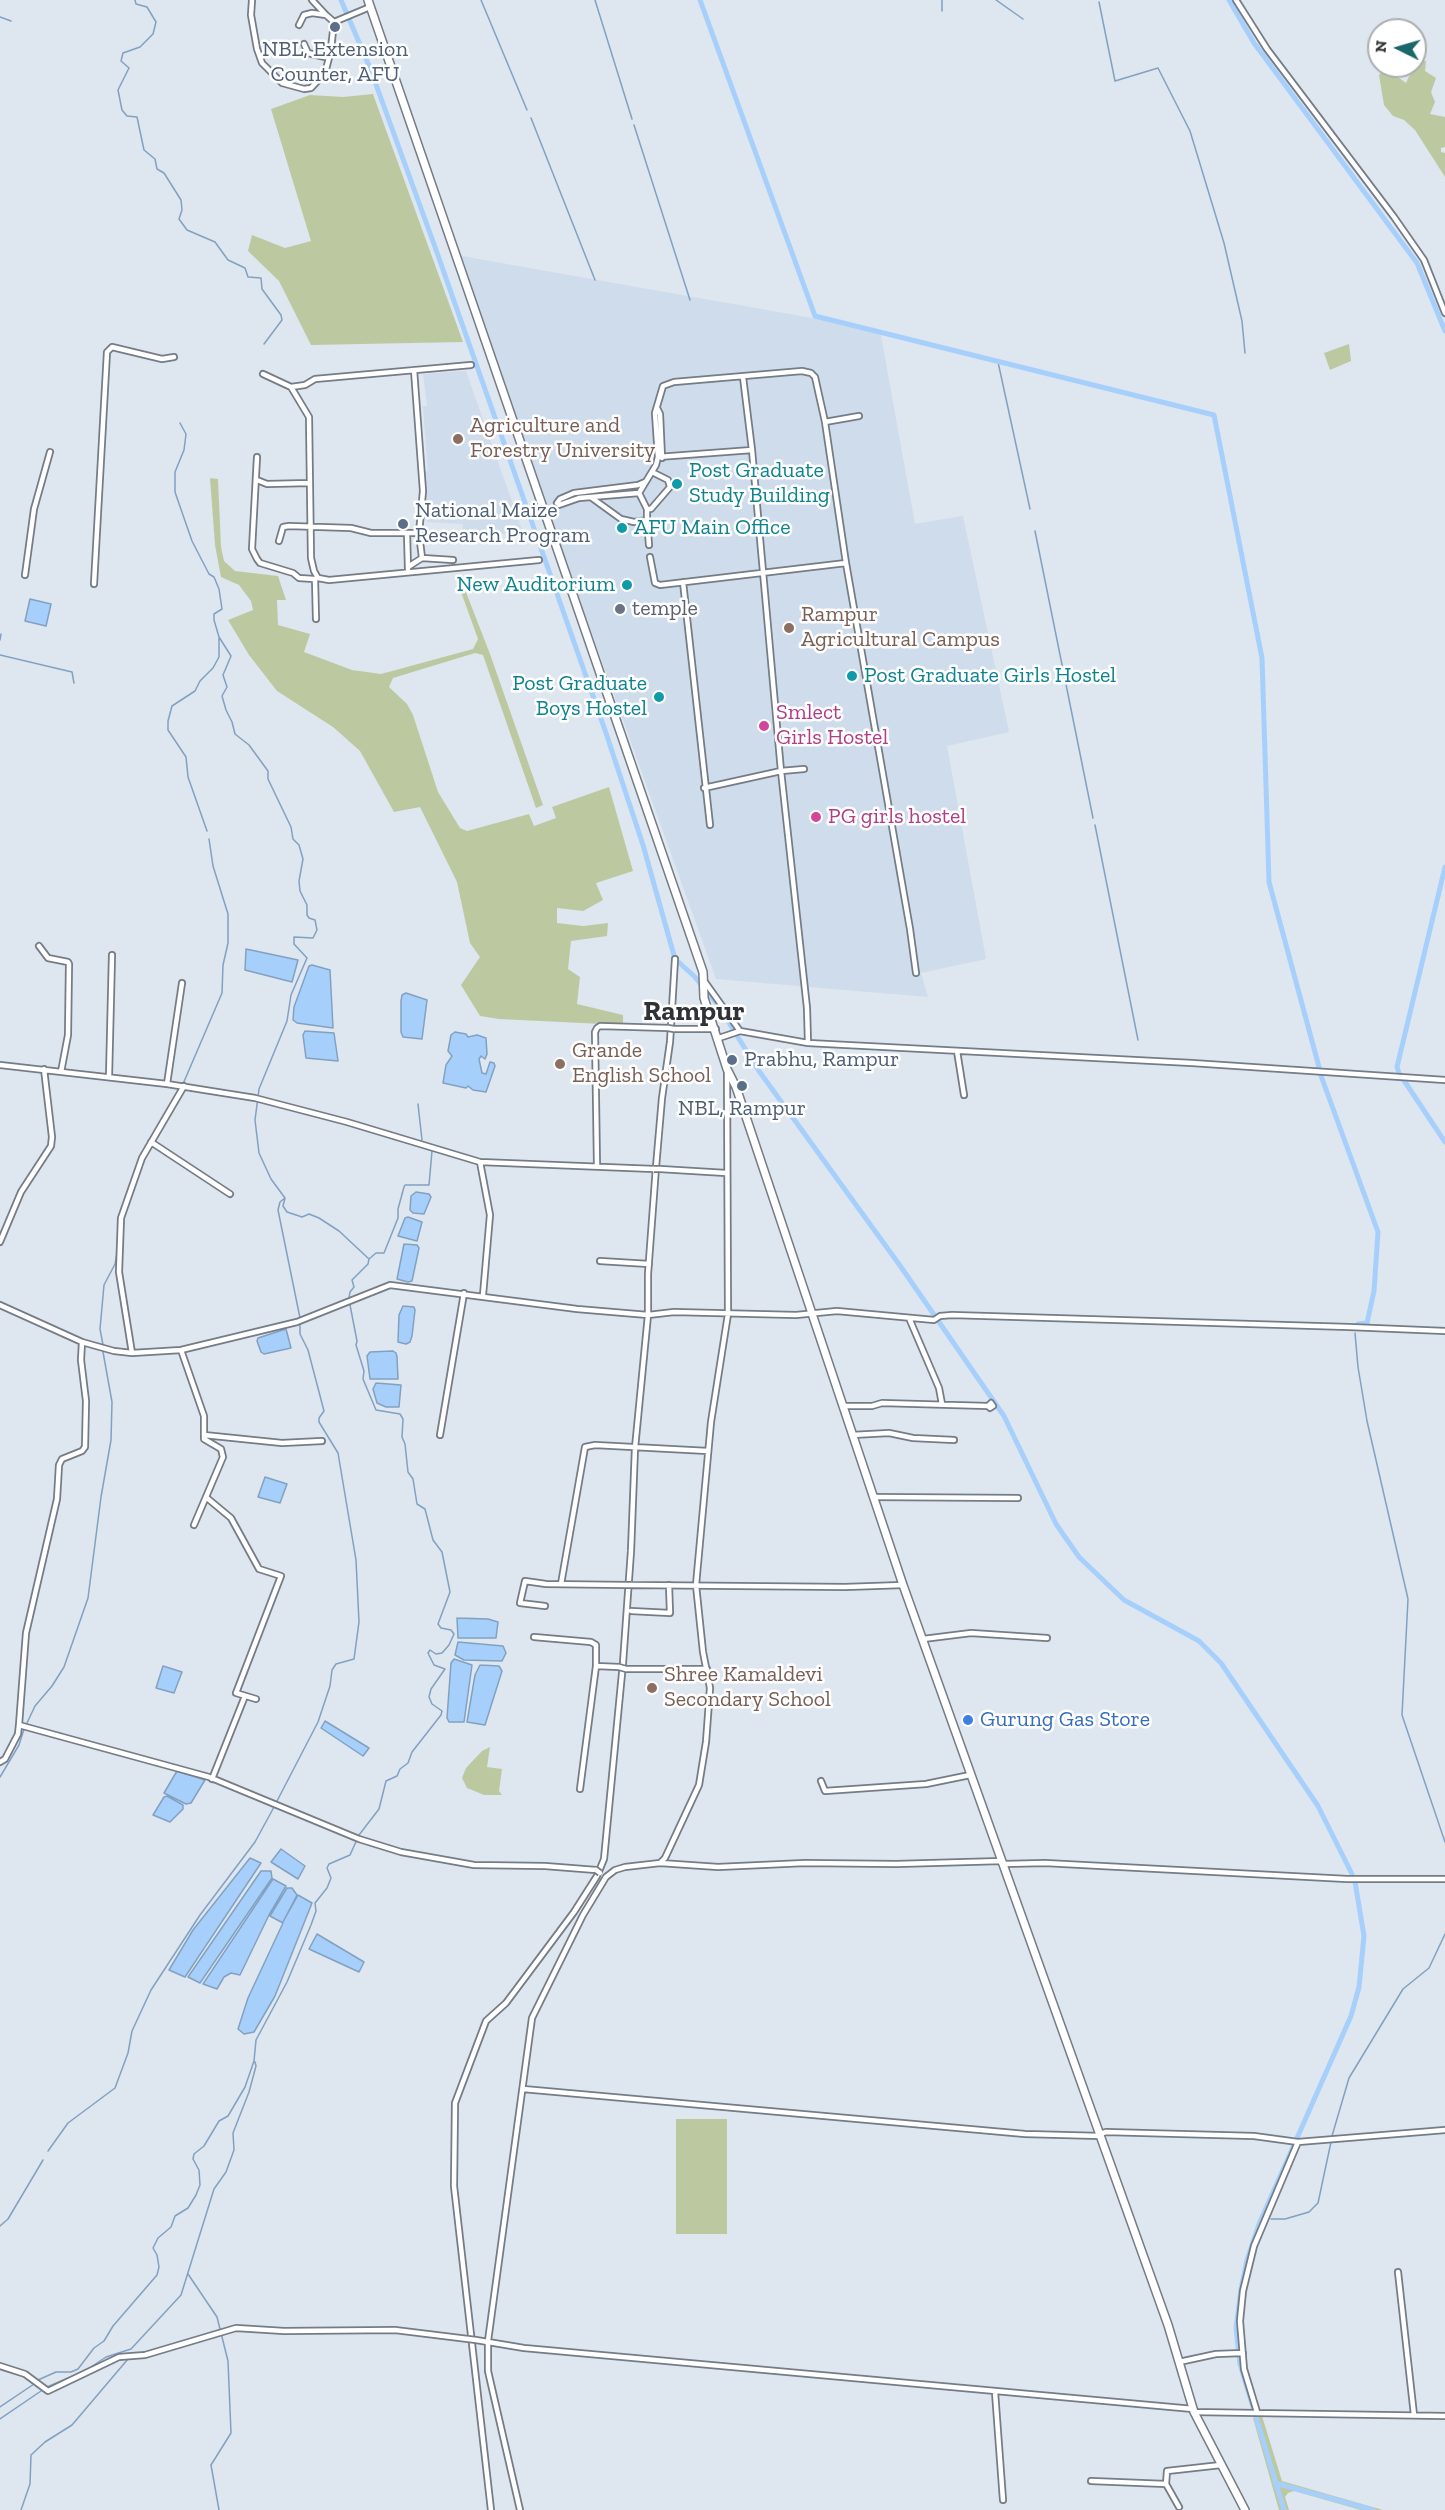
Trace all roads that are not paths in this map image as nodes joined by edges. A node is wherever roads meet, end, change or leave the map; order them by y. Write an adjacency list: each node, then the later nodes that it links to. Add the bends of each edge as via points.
1 (252, 0): 9 (street, via 250,15 257,49 269,71 282,83 311,88 325,73)
2 (312, 0): 5 (street)
3 (1236, 0): 10 (street, via 1267,49 1418,252)
4 (369, 4): 6 (street); 57 (main road, via 636,773)
5 (326, 15): 6 (street); 7 (street, via 304,15)
6 (334, 21): 9 (street)
7 (299, 25)
8 (304, 44): 9 (street, via 311,55)
9 (330, 54)
10 (1445, 313)
11 (174, 357): 46 (street, via 162,359 111,347 107,352)
12 (471, 365): 13 (street)
13 (414, 370): 16 (street, via 315,379); 33 (street, via 423,491)
14 (263, 374): 16 (street)
15 (743, 377): 18 (street, via 811,373 817,383); 19 (street); 22 (street, via 663,386 655,420)
16 (291, 387): 26 (street, via 309,417)
17 (859, 416): 18 (street)
18 (825, 422): 40 (street)
19 (752, 450): 22 (street); 42 (street)
20 (50, 452): 43 (street, via 34,509)
21 (257, 457): 25 (street)
22 (661, 457): 23 (street)
23 (652, 472): 24 (street); 29 (street, via 668,480 670,487)
24 (648, 477): 27 (street); 28 (street, via 644,484 574,493 558,504)
25 (257, 480): 26 (street, via 267,484); 44 (street, via 252,549 257,559 299,578)
26 (310, 483): 31 (street)
27 (639, 493): 28 (street); 29 (street)
28 (592, 498): 30 (street, via 621,519)
29 (647, 509): 30 (street)
30 (647, 520): 35 (street)
31 (311, 526): 32 (street); 34 (street, via 283,527); 44 (street)
32 (407, 533): 33 (street); 41 (street)
33 (419, 533): 37 (street)
34 (279, 540)
35 (649, 545)
36 (650, 557): 45 (street, via 655,583)
37 (422, 558): 38 (street); 41 (street)
38 (453, 560)
39 (539, 560): 41 (street)
40 (846, 562): 42 (street); 55 (street)
41 (408, 570): 44 (street)
42 (764, 573): 45 (street); 49 (street)
43 (25, 575)
44 (316, 579): 47 (street)
45 (683, 582): 50 (street)
46 (94, 584)
47 (316, 618)
48 (804, 769): 49 (street)
49 (781, 771): 50 (street); 61 (street)
50 (704, 788): 51 (street)
51 (710, 825)
52 (39, 946): 66 (street, via 48,958 69,964 68,1035)
53 (112, 955): 67 (street)
54 (675, 959): 79 (street)
55 (916, 973)
56 (182, 983): 69 (street)
57 (704, 983): 58 (main road, via 704,998); 59 (street)
58 (716, 1029): 60 (main road); 74 (street, via 597,1028)
59 (738, 1031): 60 (street); 61 (street)
60 (719, 1038): 64 (main road)
61 (808, 1042): 62 (street)
62 (957, 1051): 68 (street); 71 (street)
63 (0, 1065): 65 (street)
64 (727, 1069): 75 (street); 85 (main road)
65 (44, 1070): 66 (street); 77 (street, via 51,1146 21,1192)
66 (61, 1072): 67 (street)
67 (109, 1077): 69 (street)
68 (1445, 1080)
69 (167, 1084): 70 (street)
70 (184, 1086): 72 (street); 73 (street, via 257,1099)
71 (964, 1095)
72 (150, 1142): 76 (street); 90 (street, via 120,1226 120,1282)
73 (480, 1161): 74 (street); 81 (street, via 490,1215)
74 (597, 1166): 75 (street)
75 (726, 1173): 84 (street)
76 (230, 1194)
77 (0, 1242)
78 (600, 1262): 79 (street)
79 (649, 1264): 83 (street)
80 (464, 1293): 81 (street); 89 (street, via 390,1285 297,1322); 96 (street)
81 (483, 1295): 83 (street, via 577,1309)
82 (0, 1305): 88 (street)
83 (646, 1314): 84 (street); 99 (street)
84 (728, 1314): 85 (street); 100 (street)
85 (812, 1314): 86 (street, via 837,1311); 92 (main road)
86 (909, 1318): 87 (street, via 1264,1324); 91 (street)
87 (1445, 1332)
88 (82, 1342): 90 (street); 118 (street, via 85,1448 58,1465 57,1499 26,1633)
89 (181, 1350): 90 (street); 94 (street, via 204,1416)
90 (132, 1353)
91 (942, 1404): 92 (street); 93 (street)
92 (843, 1406): 95 (main road)
93 (988, 1406)
94 (204, 1434): 98 (street, via 282,1443); 102 (street, via 204,1439 220,1449 223,1457)
95 (852, 1434): 97 (street, via 889,1433); 101 (main road)
96 (440, 1435)
97 (954, 1440)
98 (322, 1441)
99 (635, 1448): 100 (street); 105 (street, via 585,1447); 147 (street, via 623,1663 604,1859 574,1912 506,2003 486,2021 455,2103 454,2186)
100 (708, 1451): 108 (street)
101 (873, 1497): 103 (street); 107 (main road)
102 (207, 1498): 104 (street); 116 (street, via 231,1518 259,1569 281,1576 236,1693)
103 (1018, 1498)
104 (194, 1525)
105 (561, 1584): 106 (street); 109 (street, via 525,1581 520,1603)
106 (669, 1585): 108 (street); 110 (street, via 670,1612)
107 (903, 1585): 108 (street); 113 (main road)
108 (696, 1586): 115 (street)
109 (545, 1606)
110 (631, 1611)
111 (534, 1637): 114 (street, via 591,1642 596,1646)
112 (1047, 1638): 113 (street, via 972,1633)
113 (923, 1639): 120 (main road)
114 (597, 1666): 115 (street, bridge); 123 (street)
115 (707, 1669): 125 (street, via 710,1707 699,1785)
116 (245, 1696): 117 (street); 121 (street)
117 (256, 1699)
118 (19, 1725): 119 (street, via 18,1734); 121 (street)
119 (0, 1762)
120 (970, 1775): 122 (street, via 926,1784 825,1791); 124 (main road)
121 (212, 1779): 126 (street, via 401,1852 474,1865 598,1871)
122 (821, 1781)
123 (580, 1788)
124 (1004, 1862): 125 (street, via 718,1867); 127 (street, via 1347,1879); 130 (main road)
125 (660, 1863): 126 (street, via 625,1867)
126 (606, 1877): 128 (street, via 583,1914 532,2018)
127 (1445, 1879)
128 (522, 2089): 130 (street, via 1025,2134); 133 (street)
129 (1445, 2130): 131 (street)
130 (1100, 2135): 131 (street, via 1254,2136); 135 (main road)
131 (1298, 2142): 134 (street, via 1250,2259 1240,2309)
132 (1398, 2272): 140 (street)
133 (488, 2341): 136 (street, bridge, via 395,2330 236,2328 145,2355 119,2357 48,2391 25,2374); 137 (street, via 524,2348); 148 (street, via 488,2371)
134 (1240, 2354): 135 (street, via 1216,2354); 139 (street)
135 (1179, 2362): 138 (main road)
136 (0, 2366)
137 (995, 2392): 138 (street); 145 (street)
138 (1193, 2411): 139 (street); 142 (main road)
139 (1257, 2412): 140 (street)
140 (1414, 2415): 141 (street)
141 (1445, 2416)
142 (1221, 2465): 144 (street, via 1167,2471); 149 (main road)
143 (1091, 2481): 144 (street)
144 (1166, 2484): 146 (street)
145 (1003, 2500)
146 (1179, 2507)
147 (491, 2510)
148 (520, 2510)
149 (1245, 2510)

